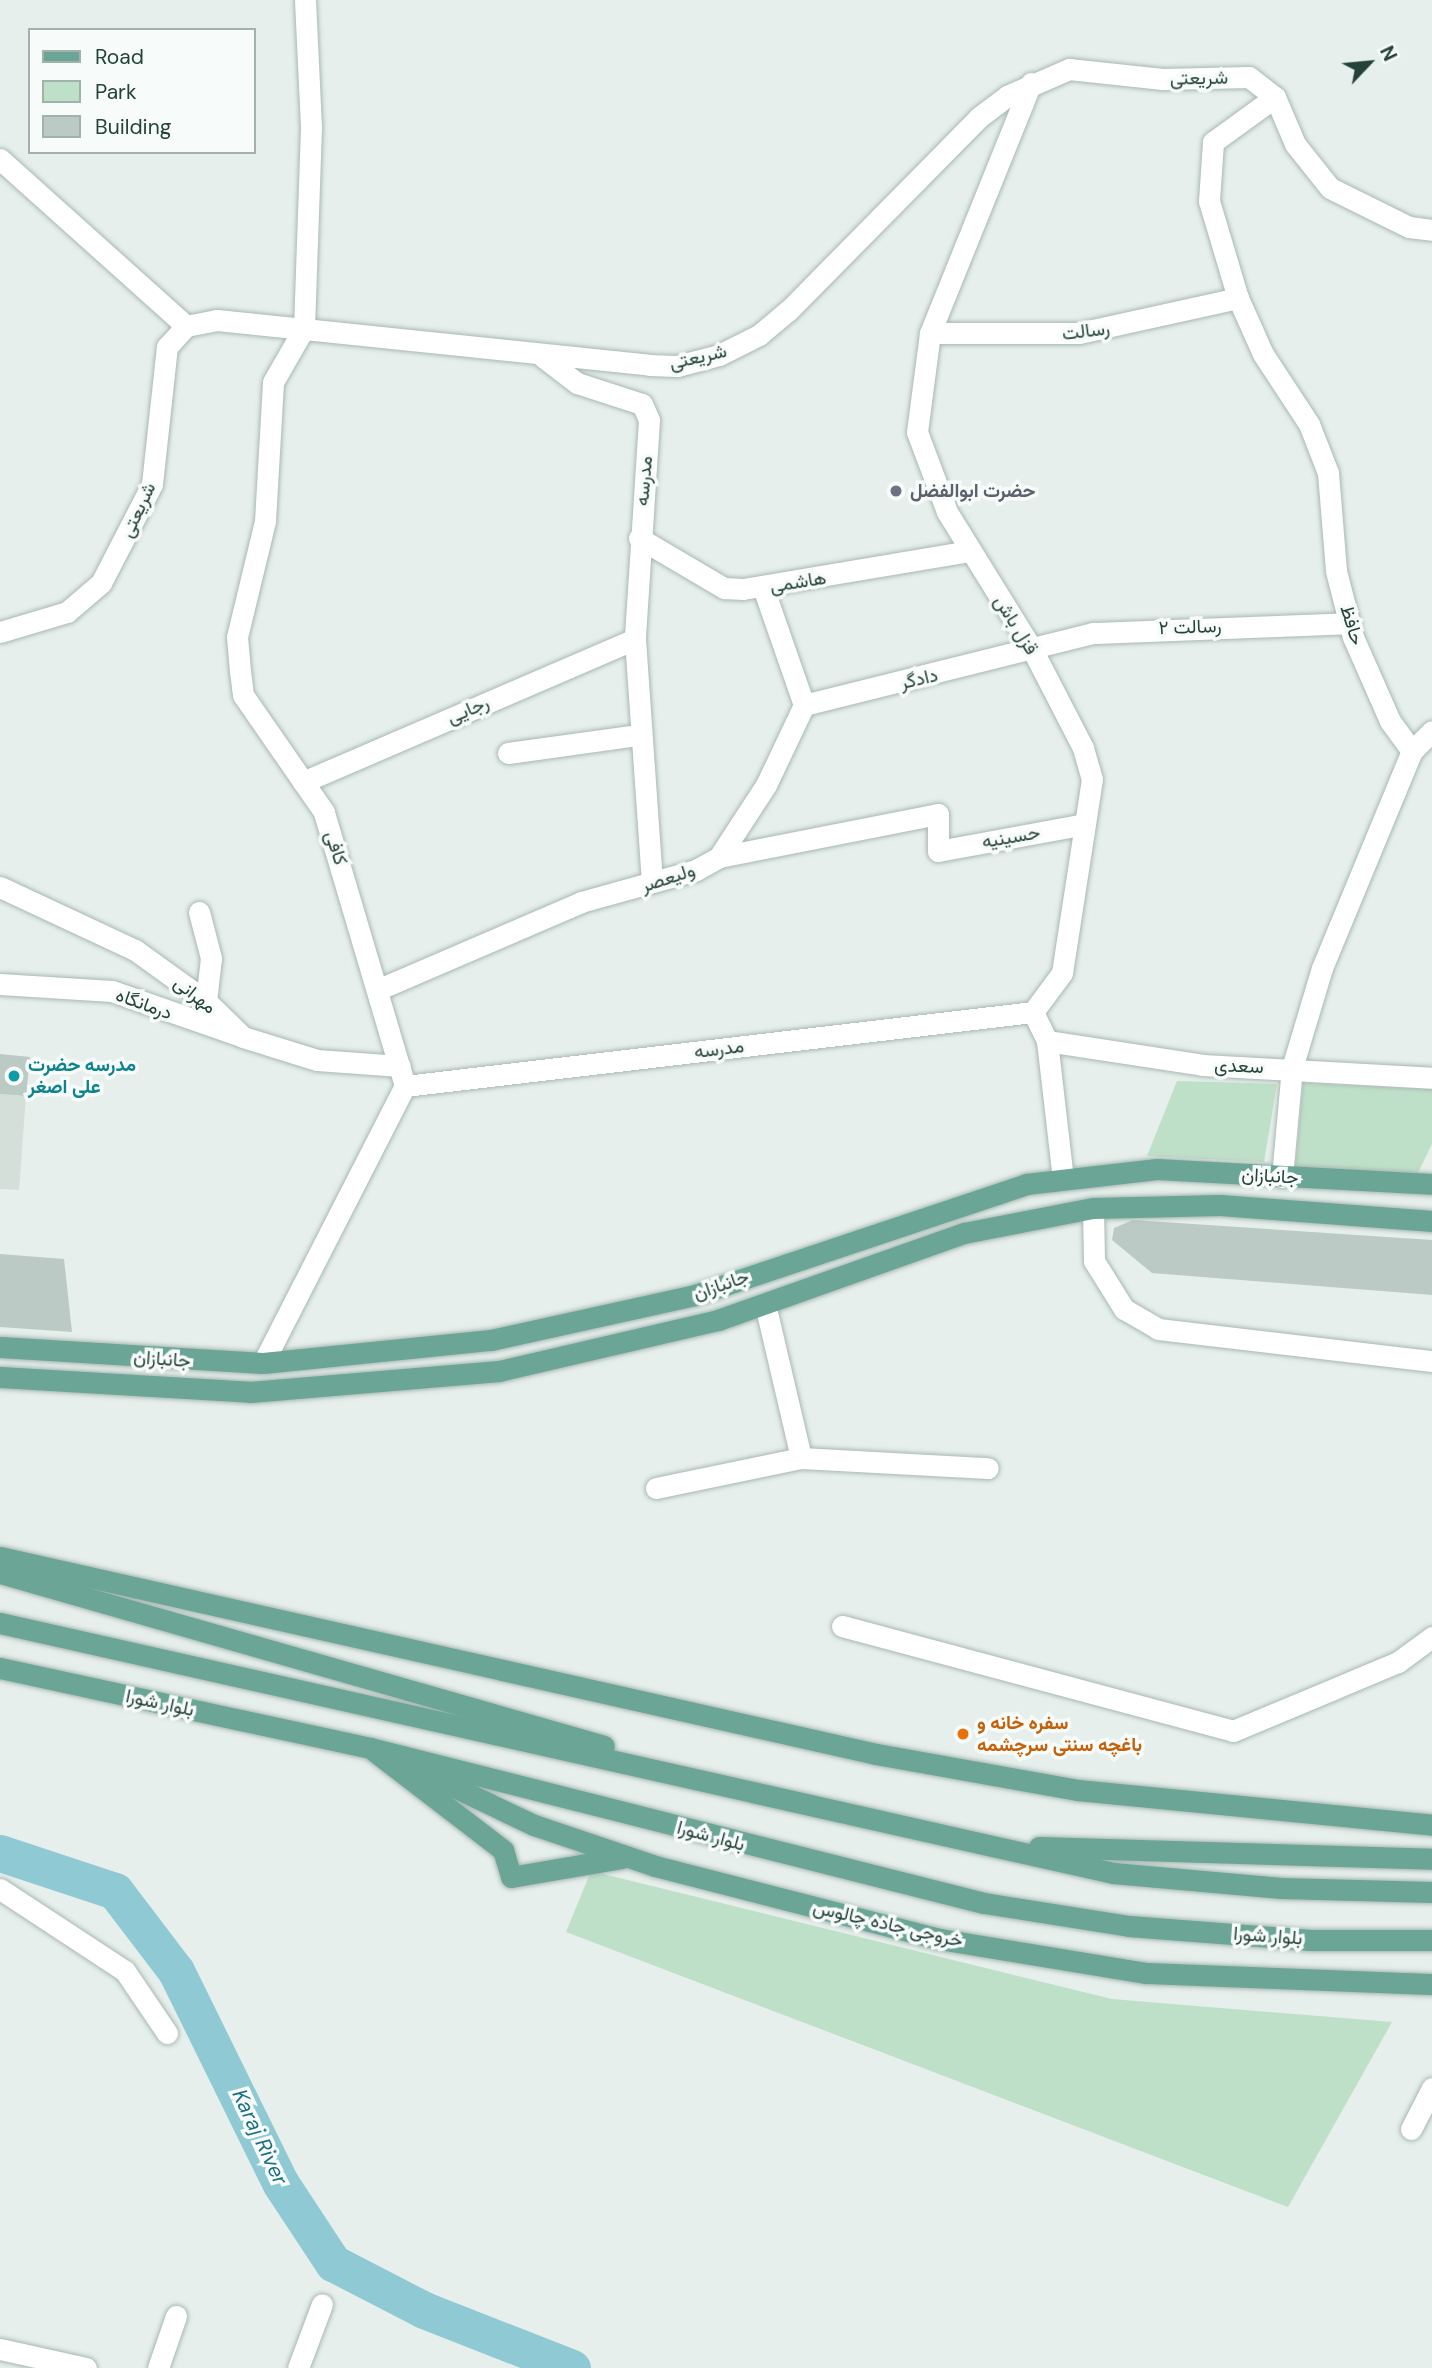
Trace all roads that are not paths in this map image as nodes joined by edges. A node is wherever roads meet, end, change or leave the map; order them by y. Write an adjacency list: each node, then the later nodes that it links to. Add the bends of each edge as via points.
1 (305, 0): 8 (street, via 311,127)
2 (1031, 83): 3 (street, شریعتی, via 1069,69 1162,79 1249,77); 9 (street, قزل باش); 10 (street, شریعتی, via 978,118 788,311 749,341 677,366)
3 (1275, 97): 5 (street, via 1295,144 1330,188 1409,227); 6 (street, حافظ, via 1213,142 1209,201)
4 (0, 159): 7 (street)
5 (1432, 230)
6 (1238, 298): 9 (street, رسالت, via 1079,332); 14 (street, حافظ, via 1263,354 1309,424 1328,473 1336,570)
7 (186, 326): 8 (street, شریعتی, via 216,320); 15 (street, شریعتی, via 167,347 152,484 101,583 67,612)
8 (304, 328): 10 (street, شریعتی); 22 (street, کافی, via 273,382 265,521 237,637 243,695)
9 (930, 333): 12 (street, قزل باش, via 917,432)
10 (543, 357): 11 (street, مدرسه, via 577,383 642,404 649,435)
11 (639, 538): 13 (street, هاشمی, via 724,588); 16 (street, مدرسه)
12 (969, 551): 13 (street, هاشمی); 17 (street, قزل باش)
13 (763, 587): 18 (street)
14 (1350, 623): 17 (street, رسالت ۲, via 1139,629); 20 (street, حافظ, via 1390,721)
15 (0, 632)
16 (635, 639): 19 (street, مدرسه); 22 (street, رجایی)
17 (1032, 649): 18 (street, دادگر); 23 (street, قزل باش, via 1083,748 1092,779)
18 (804, 705): 24 (street, ولیعصر, via 766,785)
19 (637, 735): 21 (street); 25 (street, مدرسه)
20 (1424, 743): 34 (street, حافظ, via 1340,916)
21 (508, 753)
22 (303, 782): 29 (street, کافی, via 324,812 338,850)
23 (1085, 824): 24 (street, حسینیه, via 938,851 938,814); 31 (street, قزل باش, via 1062,973)
24 (719, 857): 25 (street, ولیعصر, via 696,870)
25 (652, 881): 29 (street, ولیعصر, via 581,902)
26 (0, 887): 30 (street, مهرانی, via 135,950)
27 (199, 912): 30 (street, via 211,958)
28 (0, 984): 32 (street, درمانگاه, via 112,991)
29 (377, 990): 35 (street, کافی)
30 (206, 1000): 32 (street, مهرانی)
31 (1033, 1012): 33 (street); 35 (street, مدرسه)
32 (243, 1037): 35 (street, مهرانی, via 317,1060)
33 (1047, 1041): 34 (street, سعدی, via 1203,1065); 38 (street)
34 (1292, 1068): 36 (street, سعدی); 37 (street, حافظ)
35 (402, 1076): 47 (street)
36 (1432, 1078)
37 (1282, 1177): 38 (main road, جانبازان, via 1157,1169); 39 (main road, جانبازان)
38 (1063, 1179): 47 (main road, جانبازان, via 959,1202 695,1295 492,1340)
39 (1387, 1181): 40 (main road, جانبازان); 42 (main road, via 1370,1198)
40 (1431, 1182)
41 (1093, 1208): 42 (main road, جانبازان, via 1220,1206); 44 (main road, جانبازان, via 964,1233); 46 (street, via 1094,1261 1124,1309 1158,1329)
42 (1383, 1217): 43 (main road, جانبازان)
43 (1432, 1221)
44 (765, 1304): 49 (main road, جانبازان, via 610,1349 499,1371); 50 (street)
45 (0, 1347): 47 (main road, جانبازان)
46 (1432, 1361)
47 (263, 1363): 49 (main road)
48 (0, 1377): 49 (main road, جانبازان)
49 (250, 1392)
50 (801, 1458): 51 (street); 52 (street)
51 (988, 1468)
52 (656, 1488)
53 (0, 1556): 61 (main road, via 876,1754 1078,1790)
54 (0, 1573): 60 (main road, via 536,1724)
55 (0, 1623): 60 (main road)
56 (842, 1626): 57 (street, via 1233,1731 1398,1662)
57 (1432, 1637)
58 (0, 1668): 59 (main road, بلوار شورا)
59 (370, 1748): 63 (main road, خروجی جاده چالوس, via 534,1825); 63 (main road, via 503,1850 511,1877); 67 (main road, بلوار شورا, via 984,1903 1129,1926 1310,1940)
60 (729, 1787): 62 (main road)
61 (1432, 1825)
62 (1006, 1848): 64 (main road, via 1128,1846); 66 (main road, via 1113,1873 1281,1888)
63 (631, 1857): 68 (main road, خروجی جاده چالوس, via 940,1939 1145,1973)
64 (1432, 1859)
65 (0, 1889): 69 (street, via 125,1971)
66 (1432, 1892)
67 (1432, 1940)
68 (1432, 1984)
69 (167, 2033)
70 (1430, 2099): 71 (street)
71 (1412, 2129)
72 (322, 2304): 77 (street)
73 (176, 2316): 76 (street)
74 (0, 2349): 75 (street)
75 (86, 2368)
76 (158, 2368)
77 (298, 2368)

